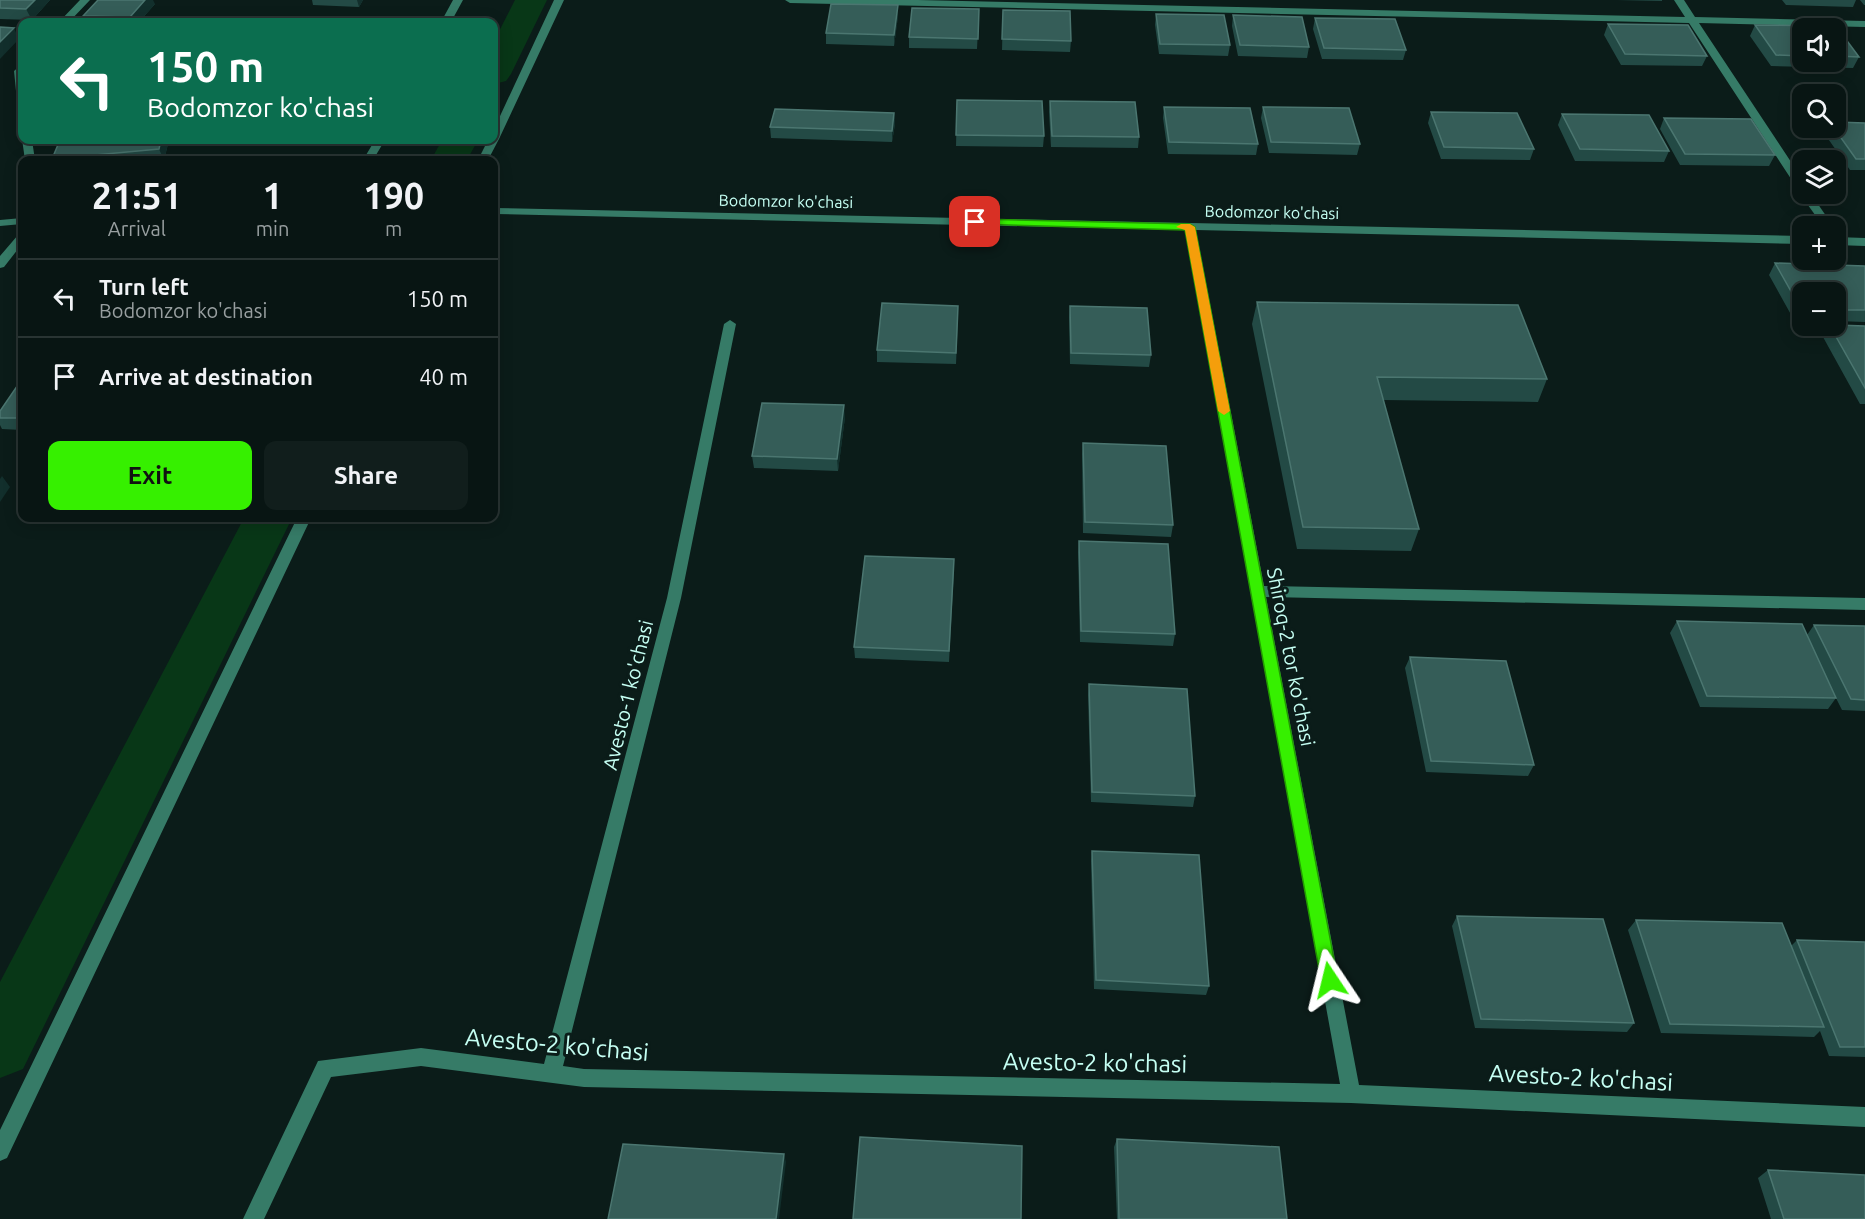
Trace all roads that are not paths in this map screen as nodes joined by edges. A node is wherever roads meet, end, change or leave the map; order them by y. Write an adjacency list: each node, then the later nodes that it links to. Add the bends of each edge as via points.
1 (85, 0): 6 (street)
2 (458, 0): 7 (street)
3 (559, 0): 10 (street)
4 (790, 0): 8 (street)
5 (1679, 0): 8 (street)
6 (68, 18)
7 (448, 18)
8 (1693, 21): 9 (street); 11 (street)
9 (1865, 24)
10 (498, 128)
11 (1792, 171)
12 (498, 210): 15 (street, Bodomzor ko'chasi)
13 (18, 221): 14 (street)
14 (0, 223)
15 (1190, 227): 16 (street, Bodomzor ko'chasi); 23 (street, Shiroq-2 tor ko'chasi)
16 (1792, 240)
17 (1846, 241): 19 (street)
18 (18, 242): 20 (street)
19 (1865, 242)
20 (0, 264)
21 (730, 324): 25 (street, Avesto-1 ko'chasi, via 674,598)
22 (302, 522): 28 (street)
23 (1257, 591): 24 (street); 26 (street, Shiroq-2 tor ko'chasi)
24 (1865, 604)
25 (551, 1074): 26 (street, Avesto-2 ko'chasi, via 584,1078); 29 (street, Avesto-2 ko'chasi, via 421,1057 325,1068)
26 (1351, 1094): 27 (street, Avesto-2 ko'chasi)
27 (1865, 1117)
28 (0, 1151)
29 (253, 1219)

